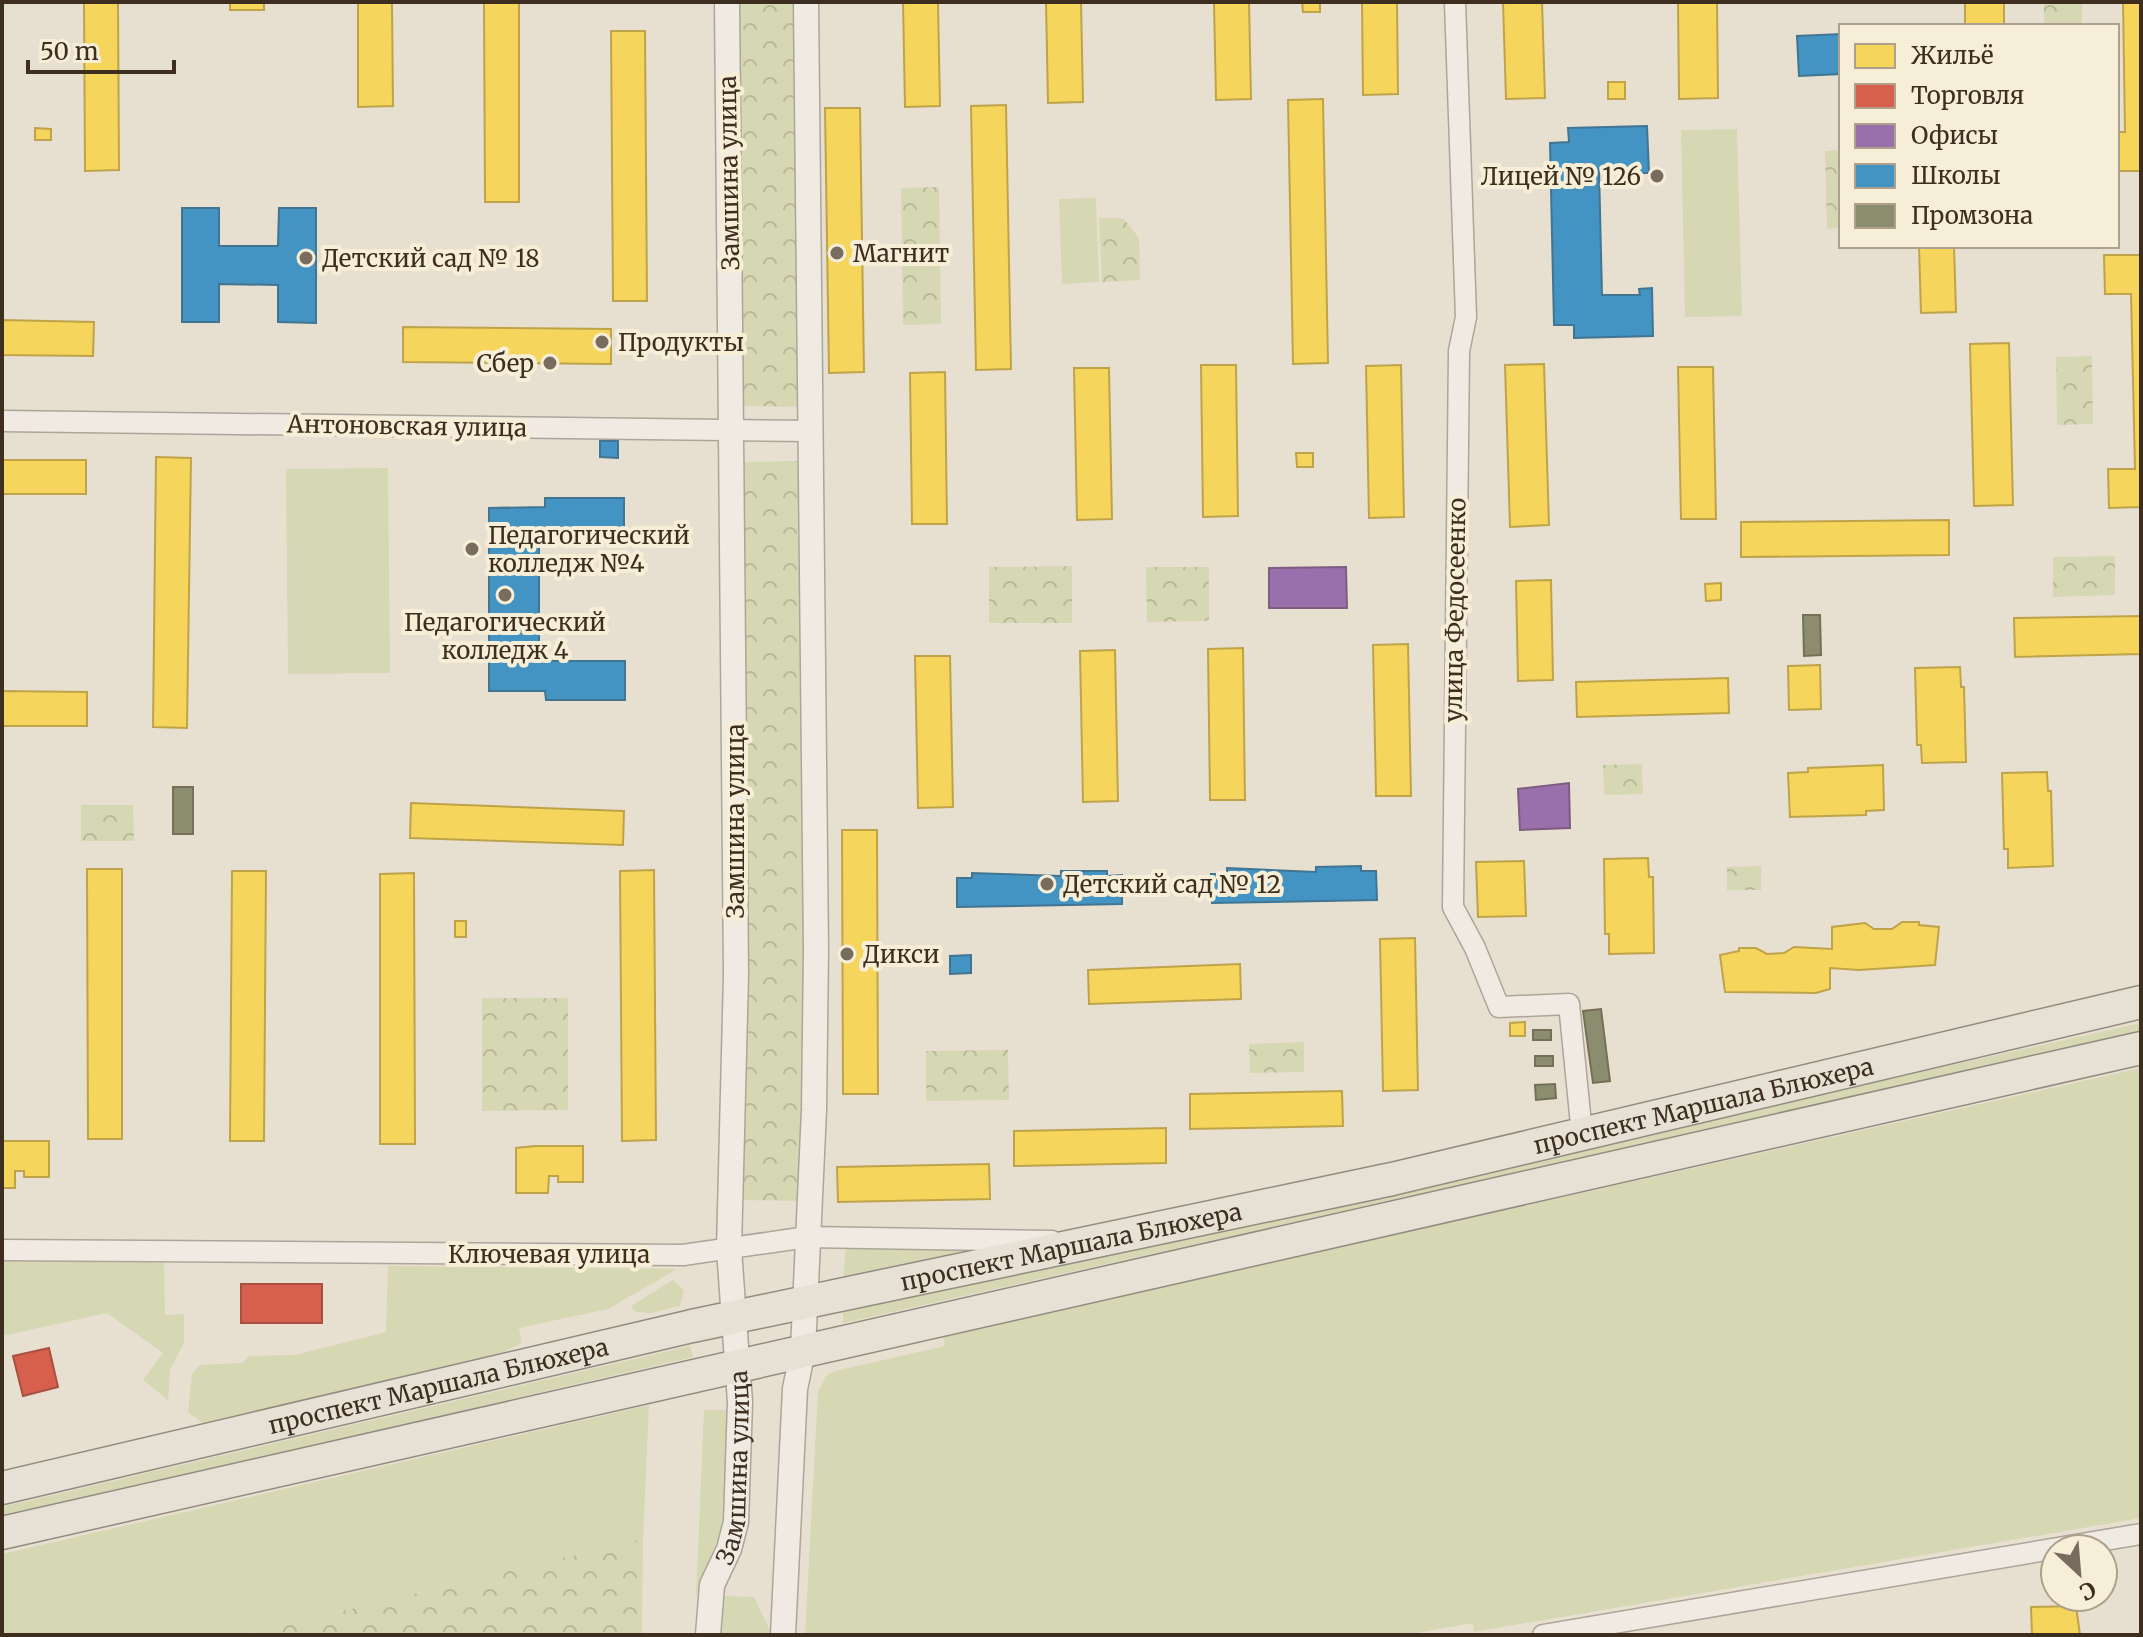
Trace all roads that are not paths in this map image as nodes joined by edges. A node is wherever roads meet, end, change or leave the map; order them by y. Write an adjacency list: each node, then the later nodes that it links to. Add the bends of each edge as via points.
1 (727, 2): 5 (street, Замшина улица)
2 (806, 2): 6 (street)
3 (1455, 2): 9 (street, улица Федосеенко, via 1466,317 1459,351 1453,907 1499,1007 1569,1004)
4 (2, 421): 5 (street, Антоновская улица)
5 (732, 431): 6 (street, Антоновская улица); 12 (street, Замшина улица, via 736,975)
6 (812, 431): 10 (street, via 816,950)
7 (2141, 1002): 9 (main road, проспект Маршала Блюхера)
8 (2141, 1048): 16 (main road, проспект Маршала Блюхера)
9 (1582, 1134): 11 (main road, проспект Маршала Блюхера)
10 (807, 1237): 11 (street, Ключевая улица); 12 (street, Ключевая улица); 14 (street)
11 (1093, 1243): 14 (main road, проспект Маршала Блюхера)
12 (729, 1249): 13 (street, Ключевая улица, via 683,1255); 15 (street, Замшина улица)
13 (2, 1250)
14 (804, 1303): 15 (main road, проспект Маршала Блюхера); 16 (street)
15 (732, 1318): 17 (street, Замшина улица); 18 (main road, проспект Маршала Блюхера)
16 (803, 1350): 17 (main road, проспект Маршала Блюхера); 22 (street, via 795,1389)
17 (739, 1363): 19 (main road, проспект Маршала Блюхера); 21 (street, Замшина улица, via 736,1522 712,1585)
18 (2, 1488)
19 (2, 1533)
20 (2141, 1534): 23 (street)
21 (708, 1635)
22 (783, 1635)
23 (1543, 1635)

